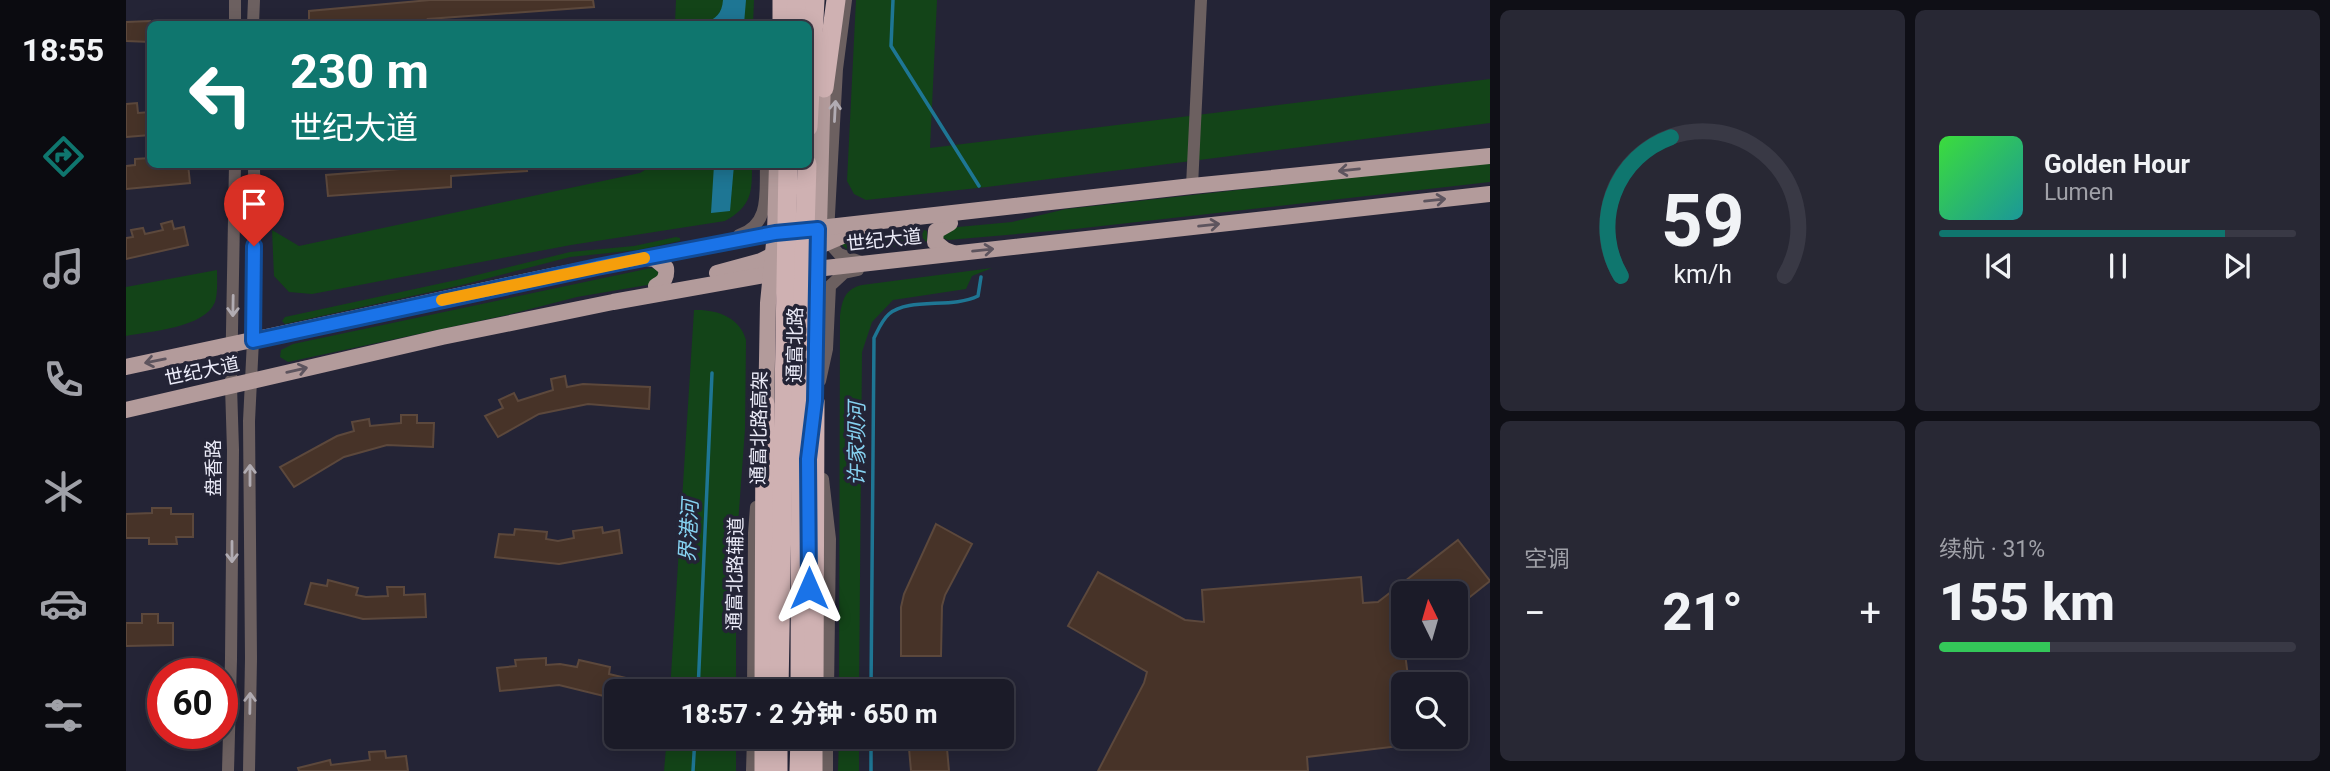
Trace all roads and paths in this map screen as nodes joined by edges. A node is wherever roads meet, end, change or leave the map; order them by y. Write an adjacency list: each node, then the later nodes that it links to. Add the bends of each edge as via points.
1 (235, 0): 8 (street)
2 (254, 0): 9 (street)
3 (774, 0): 10 (street)
4 (784, 0): 11 (highway)
5 (797, 0): 12 (highway)
6 (1201, 0): 24 (street)
7 (829, 3): 13 (highway); 14 (highway); 15 (street, one-way to 7, via 837,69); 27 (street)
8 (235, 21)
9 (254, 21)
10 (775, 21)
11 (783, 21)
12 (796, 21)
13 (824, 88): 15 (main road, 通富北路)
14 (812, 103)
15 (828, 148): 17 (main road); 27 (main road, 通富北路)
16 (1490, 156): 24 (main road, 世纪大道, one-way to 24)
17 (816, 167): 27 (main road); 58 (highway, via 801,365)
18 (235, 168): 45 (street, 盘香路, one-way to 45)
19 (254, 168): 44 (street, 盘香路)
20 (769, 168): 28 (street)
21 (769, 168): 31 (street)
22 (777, 168): 31 (main road, 通富北路)
23 (788, 168): 57 (highway, 通富北路高架)
24 (1192, 186): 26 (main road, 世纪大道)
25 (1490, 194): 33 (main road, 世纪大道, one-way to 25)
26 (1117, 195): 29 (main road, via 1026,215); 32 (main road, 世纪大道)
27 (819, 198): 30 (main road); 32 (main road, 通富北路)
28 (765, 203): 31 (street); 35 (street, via 763,216 750,231)
29 (950, 223): 32 (main road); 33 (main road, via 936,230 935,242)
30 (801, 230): 31 (main road, 世纪大道); 32 (main road, 世纪大道); 37 (main road)
31 (771, 234): 34 (main road, 世纪大道); 37 (main road, 通富北路)
32 (823, 236): 36 (street, via 839,254); 37 (main road, via 799,256); 38 (main road, 通富北路)
33 (948, 254): 36 (main road, 世纪大道); 40 (street, via 903,266 844,273 830,286)
34 (644, 258): 35 (main road, 世纪大道); 39 (main road, via 655,258 666,268 664,281)
35 (620, 262): 44 (main road, 世纪大道)
36 (863, 263): 38 (main road, 世纪大道)
37 (772, 267): 38 (main road, 世纪大道); 39 (main road, via 737,269); 41 (main road, 通富北路); 42 (main road, 世纪大道)
38 (821, 267): 40 (street); 47 (street); 50 (main road, 通富北路)
39 (656, 286): 42 (main road, via 580,300)
40 (828, 298): 47 (street)
41 (766, 303): 43 (main road, 通富北路); 43 (main road)
42 (508, 324): 48 (main road, 世纪大道, one-way to 42)
43 (764, 336): 51 (main road, 通富北路); 54 (street, 通富北路辅道, via 754,533)
44 (253, 341): 45 (main road, 世纪大道); 48 (street, 盘香路)
45 (232, 345): 46 (main road, 世纪大道, one-way to 46); 49 (street, 盘香路)
46 (126, 367)
47 (822, 368): 50 (street); 53 (street)
48 (251, 382): 49 (main road, 世纪大道); 69 (street, 盘香路, one-way to 48)
49 (231, 386): 52 (main road, 世纪大道); 68 (street, 盘香路, one-way to 68)
50 (815, 401): 53 (highway); 59 (main road, 通富北路, via 808,459)
51 (765, 404): 55 (highway); 56 (main road, 通富北路, via 770,451)
52 (126, 410)
53 (819, 479): 60 (highway); 61 (street, via 830,539)
54 (753, 679)
55 (767, 679)
56 (767, 679)
57 (779, 679)
58 (800, 679)
59 (812, 679)
60 (812, 679)
61 (828, 679)
62 (753, 749): 70 (street)
63 (767, 749): 71 (highway)
64 (778, 749): 72 (highway)
65 (800, 749): 73 (highway)
66 (812, 749): 74 (highway)
67 (827, 749): 75 (street)
68 (228, 771)
69 (249, 771)
70 (752, 771)
71 (767, 771)
72 (778, 771)
73 (800, 771)
74 (812, 771)
75 (827, 771)

